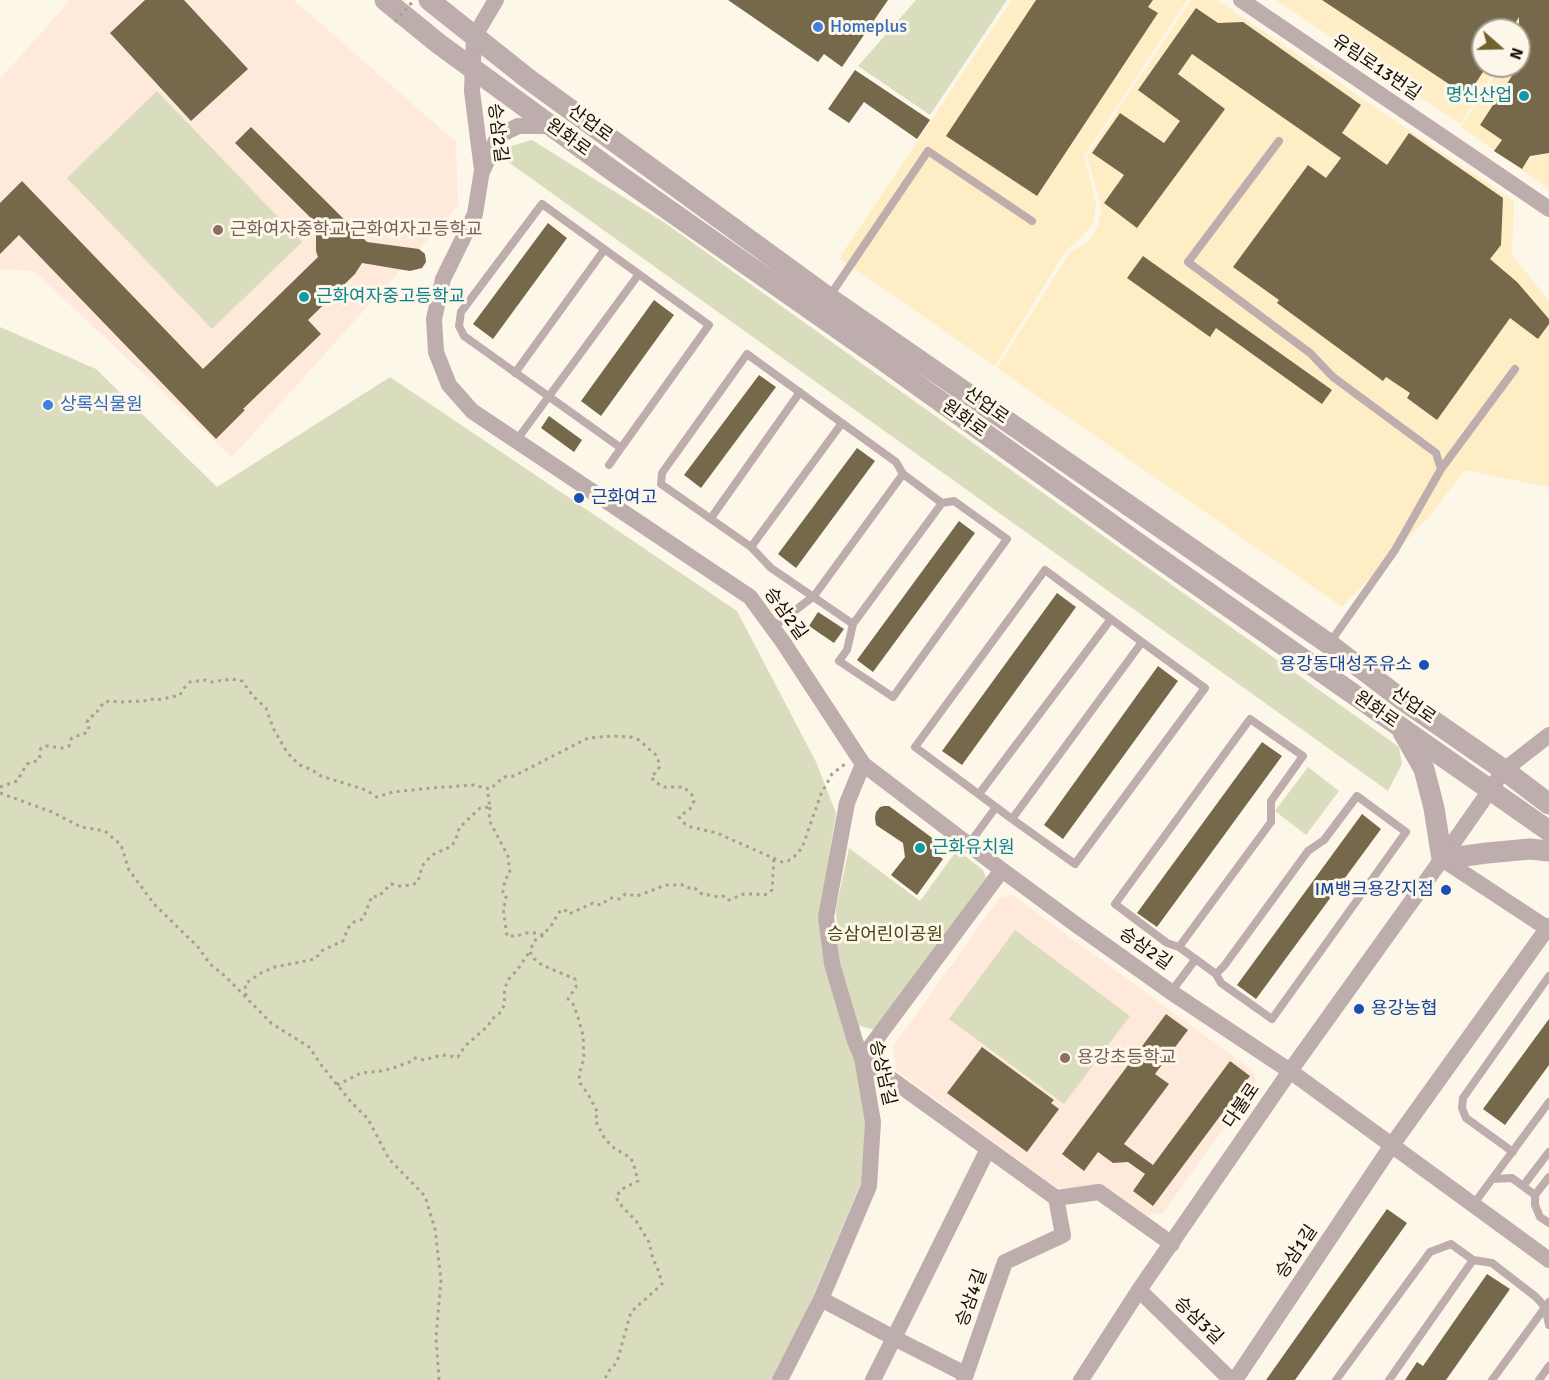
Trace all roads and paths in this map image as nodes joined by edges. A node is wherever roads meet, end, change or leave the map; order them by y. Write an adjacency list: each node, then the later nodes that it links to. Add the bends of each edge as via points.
1 (385, 0): 8 (street, 원화로)
2 (414, 0): 6 (path, bridge)
3 (429, 0): 7 (street, 산업로)
4 (496, 0): 7 (street)
5 (1241, 0): 12 (street, 유림로13번길)
6 (395, 22)
7 (474, 37): 8 (street, 승삼2길); 16 (street, 산업로)
8 (472, 69): 9 (street, 원화로); 11 (street, 승삼2길)
9 (550, 126): 11 (street, via 518,126 498,136); 36 (street, 원화로)
10 (1279, 141): 25 (lane, via 1188,262 1436,453)
11 (483, 170): 22 (street, 승삼2길, via 475,214 443,279 434,319 436,352 449,385 472,411)
12 (1549, 209)
13 (1032, 221): 16 (lane, via 928,151)
14 (604, 250): 15 (lane); 18 (lane); 18 (lane, via 542,204 461,312 459,326 464,336)
15 (639, 274): 20 (lane); 23 (lane, via 709,326)
16 (829, 298): 35 (street, 산업로)
17 (1515, 369): 25 (lane)
18 (515, 373): 20 (lane)
19 (800, 392): 21 (lane); 28 (lane); 28 (lane, via 747,354 662,473 661,484)
20 (549, 396): 22 (lane); 23 (lane)
21 (842, 423): 26 (lane, via 896,462); 29 (lane)
22 (516, 441): 33 (street, 승삼2길, via 750,597)
23 (621, 448): 24 (lane)
24 (609, 465)
25 (1441, 469): 35 (lane, via 1395,550)
26 (903, 474): 27 (lane); 30 (lane)
27 (942, 503): 32 (lane); 32 (lane, via 954,501 1007,539 893,698 839,661 847,650)
28 (711, 518): 29 (lane)
29 (751, 547): 30 (lane, via 771,568)
30 (814, 596): 32 (lane); 33 (lane)
31 (1112, 619): 34 (lane); 44 (lane); 44 (lane, via 1045,570 915,747)
32 (853, 624)
33 (772, 628): 38 (street, 승삼2길)
34 (1142, 642): 48 (lane); 48 (lane, via 1205,688 1075,864)
35 (1329, 644): 39 (street, 산업로)
36 (1400, 726): 42 (street, 원화로); 53 (street, via 1424,769)
37 (1549, 735): 39 (street)
38 (859, 759): 50 (street, 승삼2길); 52 (path, via 832,774 802,848 794,858 782,862); 64 (street, 승상남길, via 826,917 832,964)
39 (1504, 770): 42 (street, 다불로); 45 (street, 산업로)
40 (0, 787): 41 (path, via 17,781 27,764 39,760 41,748 69,746 70,739 88,732 87,722 104,702 172,697 180,695 190,682 232,679 242,681 266,708 273,728 292,758 321,776 377,796 441,787)
41 (487, 788): 46 (path); 52 (path, via 588,738 631,737 657,755 660,765 651,777 655,782 664,787 684,787 692,795 690,809 679,818 685,824 717,833)
42 (1491, 790): 49 (street, 원화로); 53 (street, 다불로)
43 (0, 793): 63 (path, via 81,827 105,831 121,845 129,870 154,904)
44 (978, 794): 47 (lane)
45 (1549, 804)
46 (490, 807): 56 (path, via 489,820 508,856 510,873 503,892 507,936); 63 (path, via 480,808 459,828 452,846 432,855 422,866 418,882 391,884 378,897 372,896 363,919 348,928 343,941 315,958 261,973 245,984)
47 (996, 807): 48 (lane); 50 (lane)
48 (1012, 819)
49 (1549, 831)
50 (969, 844): 54 (street, 승삼2길)
51 (1549, 850): 53 (street)
52 (774, 859): 56 (path, via 772,890 765,895 744,894 729,900 699,893 685,885 666,885 637,896 610,898 601,905 585,905 569,914 564,909)
53 (1442, 859): 55 (street); 65 (street, 다불로)
54 (1002, 870): 62 (street, 승삼2길); 64 (street)
55 (1548, 927): 68 (street, 승삼1길)
56 (543, 935): 58 (path, via 534,941)
57 (1179, 946): 57 (lane, via 1271,822 1270,801 1303,756 1250,719 1115,904 1167,943); 59 (lane)
58 (530, 951): 66 (path, via 507,981 500,1014 458,1057 415,1058); 90 (path, via 542,964 574,979 576,987 568,999 578,1014 583,1035 585,1058 580,1083 598,1113 595,1120 605,1139 631,1158 638,1180 616,1196 649,1242 662,1284 631,1312 617,1362)
59 (1195, 960): 60 (lane); 62 (lane)
60 (1216, 974): 60 (lane, via 1221,983 1272,1019 1406,832 1357,796 1324,840 1308,851)
61 (1549, 976): 70 (lane, via 1463,1098 1466,1118)
62 (1171, 992): 65 (street, 승삼2길)
63 (246, 998): 66 (path, via 270,1023 309,1047)
64 (862, 1058): 69 (street); 83 (street, 승상남길, via 873,1122 868,1186)
65 (1290, 1071): 68 (street); 79 (street, 다불로)
66 (337, 1084): 89 (path, via 368,1119 389,1159 425,1196 435,1228 441,1280 436,1336)
67 (1549, 1102): 70 (lane)
68 (1392, 1146): 77 (street); 94 (street, 승삼1길)
69 (988, 1149): 76 (street); 86 (street)
70 (1512, 1152): 73 (lane)
71 (1549, 1152): 74 (lane)
72 (1549, 1177): 75 (lane)
73 (1493, 1179): 74 (lane, via 1512,1178); 77 (lane)
74 (1523, 1186): 75 (lane)
75 (1535, 1195): 78 (lane, via 1540,1217)
76 (1056, 1198): 79 (street, via 1099,1192); 88 (street, 승삼4길, via 1063,1235 1005,1262)
77 (1473, 1205): 81 (street)
78 (1549, 1223)
79 (1172, 1244): 82 (street, 다불로)
80 (1473, 1260): 84 (lane, via 1492,1263); 95 (lane, via 1451,1244 1430,1252); 96 (lane)
81 (1549, 1260)
82 (1139, 1290): 93 (street, 다불로); 94 (street, 승삼3길)
83 (821, 1299): 86 (street, 승삼4길); 91 (street, 승상남길)
84 (1547, 1305): 85 (lane); 97 (lane)
85 (1549, 1325)
86 (894, 1338): 88 (street, 승삼4길); 92 (street)
87 (1549, 1366): 98 (lane)
88 (965, 1377)
89 (439, 1380)
90 (605, 1380)
91 (780, 1380)
92 (873, 1380)
93 (1081, 1380)
94 (1232, 1380)
95 (1336, 1380)
96 (1389, 1380)
97 (1492, 1380)
98 (1539, 1380)

